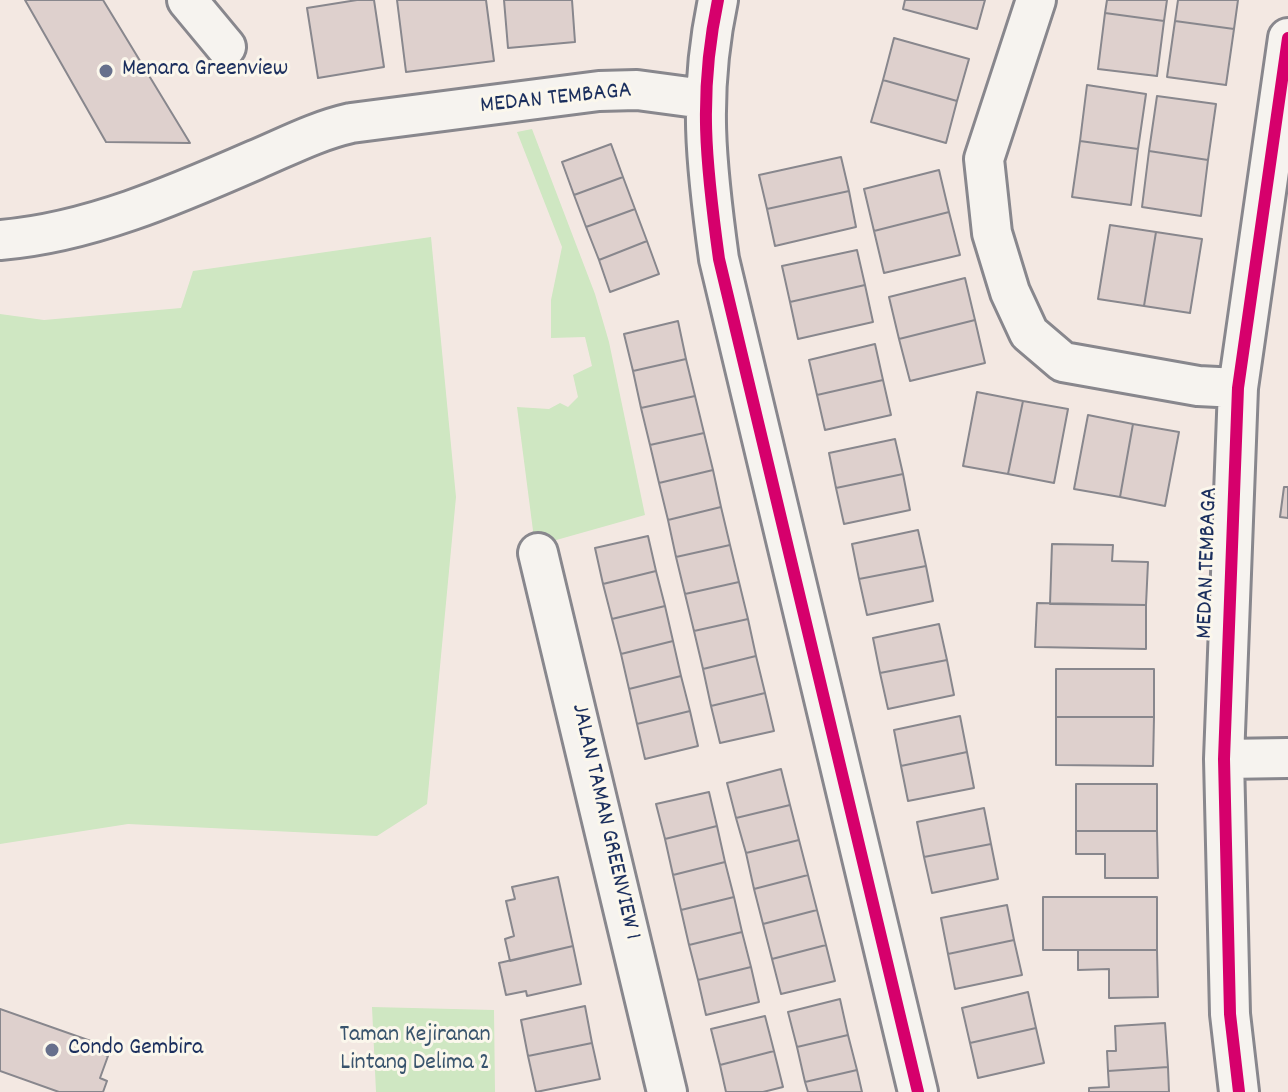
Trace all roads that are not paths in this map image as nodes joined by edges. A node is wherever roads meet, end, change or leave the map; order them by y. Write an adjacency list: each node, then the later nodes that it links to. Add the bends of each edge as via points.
1 (187, 0): 5 (street)
2 (718, 0): 6 (street)
3 (1036, 0): 8 (street, via 984,159 992,233 1029,333 1063,362)
4 (1288, 38): 8 (street, MEDAN TEMBAGA)
5 (226, 47)
6 (704, 99): 7 (street, MEDAN TEMBAGA, via 599,91 351,123 315,131 255,161 86,224); 13 (street, via 705,159 724,281)
7 (0, 240)
8 (1238, 388): 11 (street, MEDAN TEMBAGA)
9 (538, 553): 12 (street, JALAN TAMAN GREENVIEW 1)
10 (1288, 758): 11 (street)
11 (1224, 759): 14 (street, MEDAN TEMBAGA, via 1230,1014)
12 (667, 1092)
13 (918, 1092)
14 (1239, 1092)

